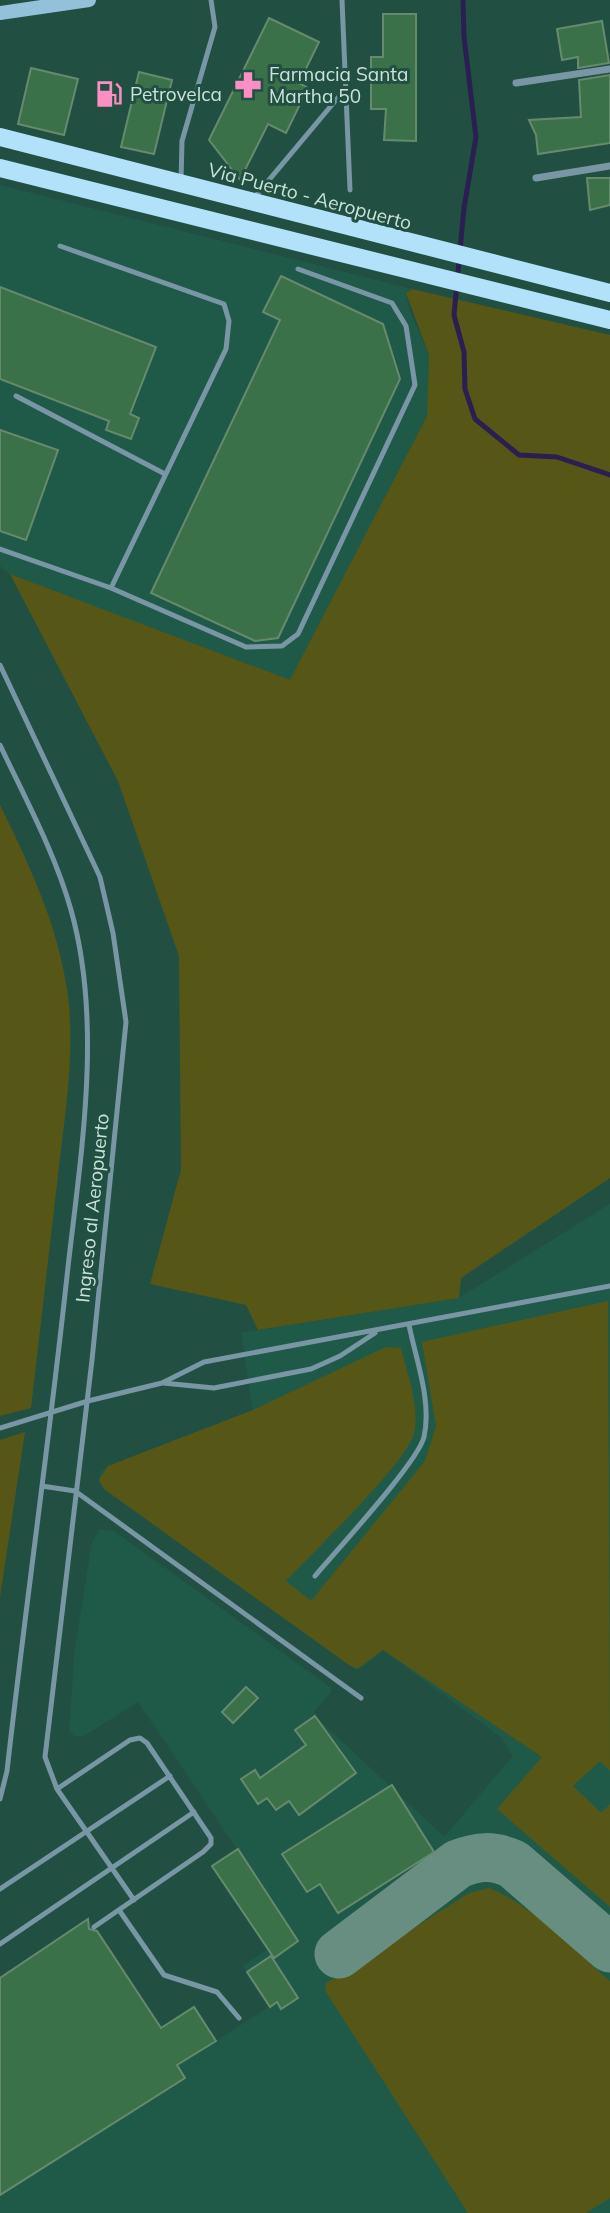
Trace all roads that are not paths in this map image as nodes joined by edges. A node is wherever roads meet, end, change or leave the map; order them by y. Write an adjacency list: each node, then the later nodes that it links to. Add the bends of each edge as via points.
1 (89, 0): 4 (main road)
2 (211, 0): 12 (lane, via 215,27 181,141)
3 (342, 0): 7 (lane)
4 (0, 13)
5 (610, 69): 6 (street)
6 (516, 83)
7 (346, 88): 13 (lane); 14 (lane)
8 (0, 137): 12 (main road, Via Puerto - Aeropuerto)
9 (610, 166): 11 (street)
10 (0, 168): 18 (main road)
11 (536, 178)
12 (181, 184): 14 (main road, Via Puerto - Aeropuerto)
13 (351, 190)
14 (251, 202): 17 (main road, Via Puerto - Aeropuerto)
15 (60, 246): 20 (lane, via 225,304 229,321 226,349)
16 (298, 269): 22 (lane, via 392,303 406,326 415,384 298,634 282,646 246,648)
17 (610, 293)
18 (610, 320)
19 (16, 396): 20 (lane)
20 (166, 474): 22 (lane)
21 (0, 549): 22 (lane)
22 (110, 588)
23 (0, 665): 29 (lane, Ingreso al Aeropuerto, via 100,877 126,1022)
24 (0, 745): 30 (lane, Ingreso al Aeropuerto, via 71,911 88,1026 86,1101)
25 (610, 1286): 26 (lane)
26 (409, 1325): 27 (lane); 34 (lane, via 426,1404 424,1438)
27 (378, 1331): 28 (lane, via 204,1362); 28 (lane, via 311,1369 214,1388)
28 (162, 1383): 29 (lane)
29 (88, 1401): 30 (lane); 33 (lane, Ingreso al Aeropuerto)
30 (52, 1411): 31 (lane); 32 (lane, Ingreso al Aeropuerto)
31 (0, 1428)
32 (41, 1486): 33 (lane); 38 (lane, Ingreso al Aeropuerto)
33 (75, 1491): 35 (lane); 37 (lane, Ingreso al Aeropuerto, via 45,1757)
34 (315, 1576)
35 (362, 1698)
36 (170, 1776): 37 (lane, via 139,1738); 39 (lane); 40 (lane)
37 (57, 1789): 40 (lane, Ingreso al Aeropuerto)
38 (0, 1799)
39 (194, 1812): 41 (lane); 43 (lane, via 209,1833 208,1848)
40 (86, 1831): 41 (lane, Ingreso al Aeropuerto); 42 (lane)
41 (112, 1868): 43 (lane, Ingreso al Aeropuerto); 46 (lane)
42 (0, 1889)
43 (134, 1900): 44 (lane)
44 (119, 1910): 45 (lane); 47 (lane, via 164,1975 217,1992)
45 (94, 1927)
46 (0, 1944)
47 (239, 2018)

